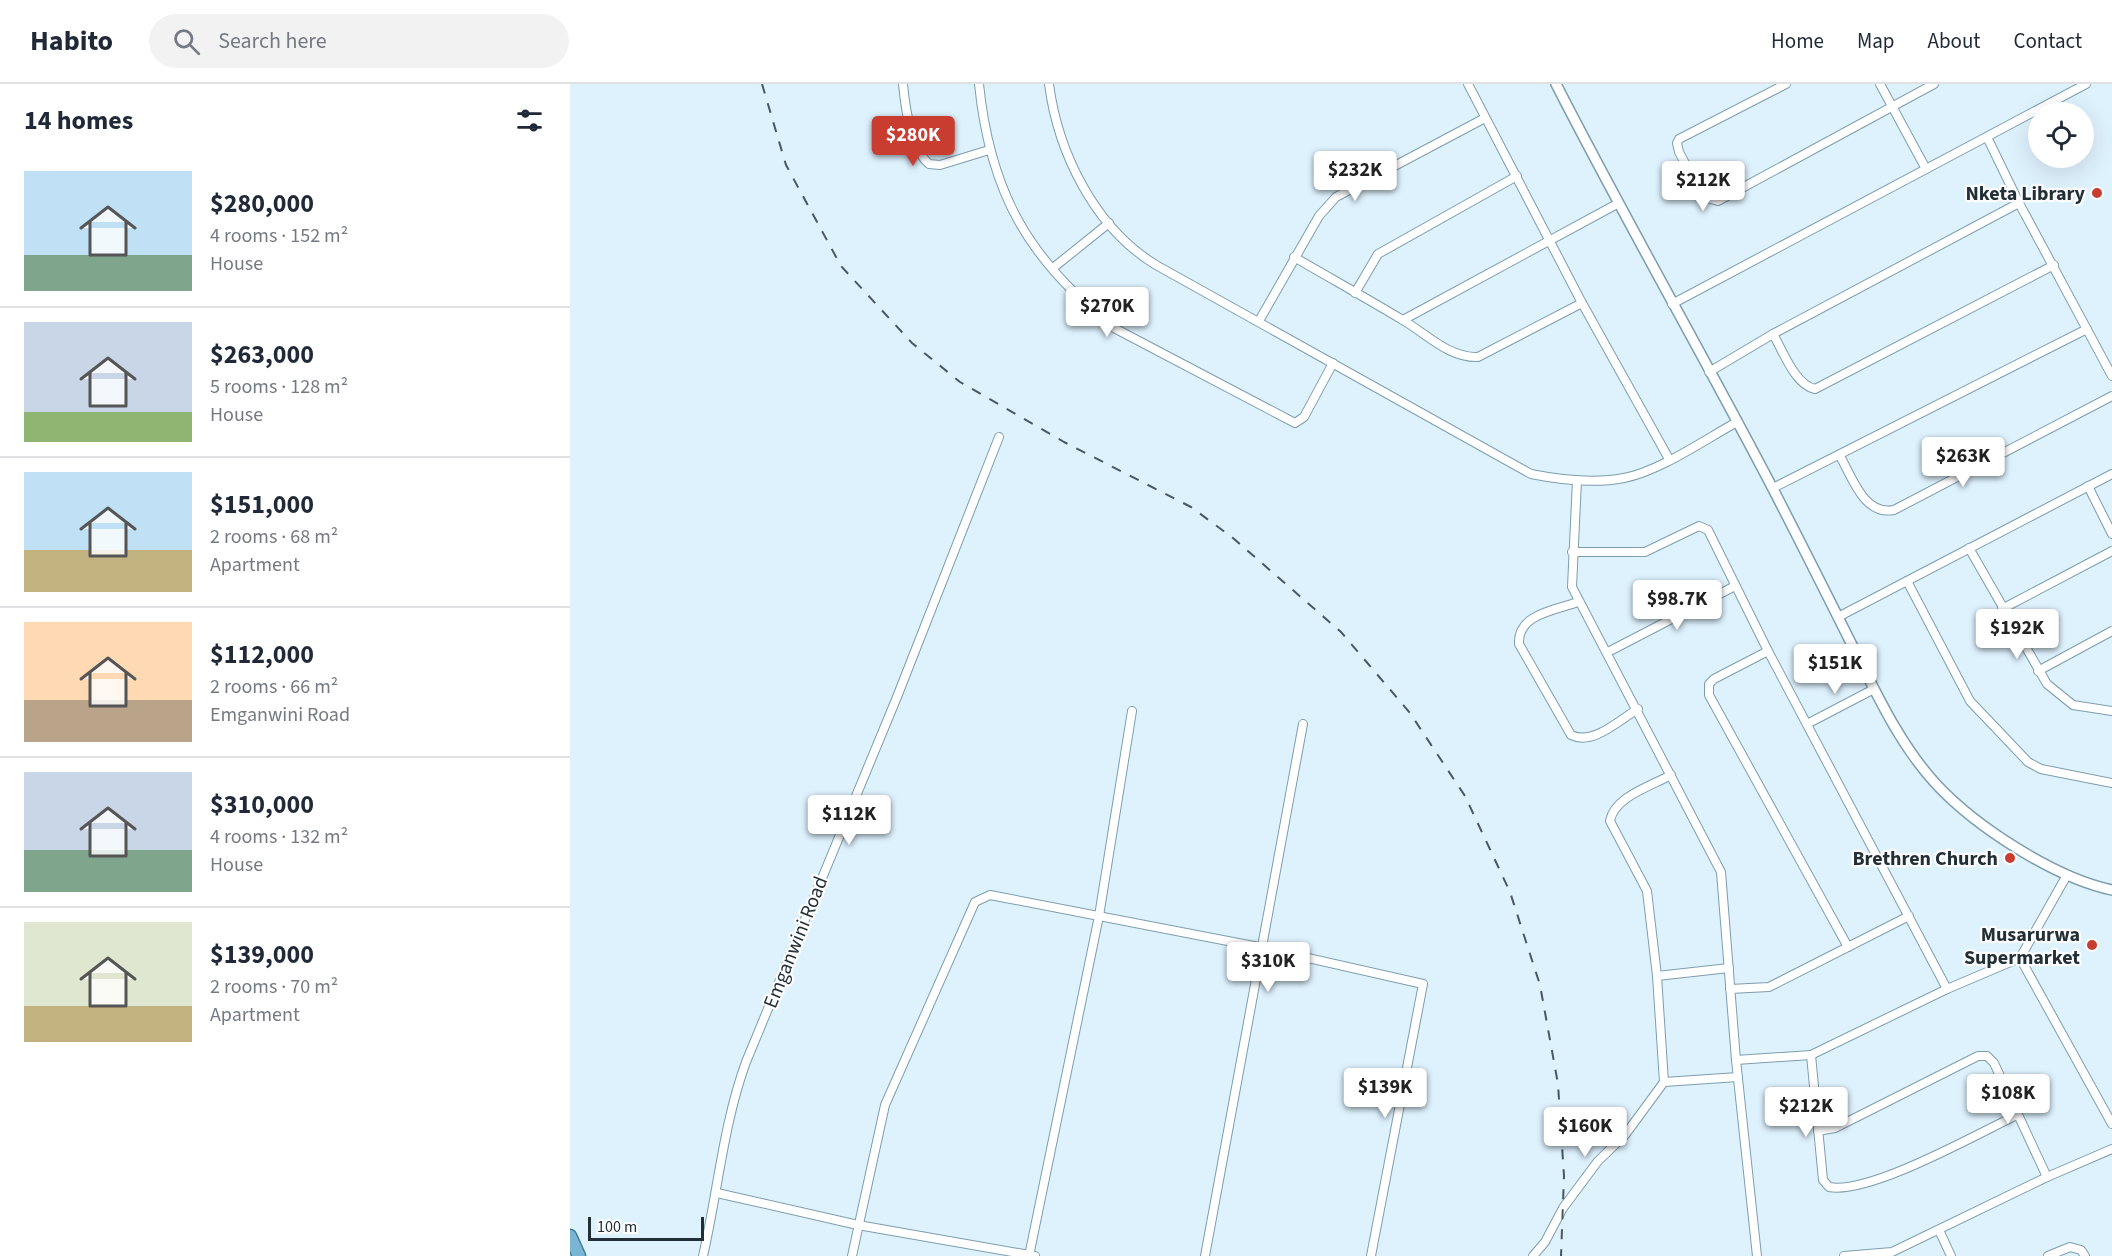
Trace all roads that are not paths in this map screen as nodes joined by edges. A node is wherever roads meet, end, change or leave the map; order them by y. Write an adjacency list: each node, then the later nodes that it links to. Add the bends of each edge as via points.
1 (903, 84): 13 (street, via 907,115 920,154 929,164 936,166)
2 (979, 84): 13 (street)
3 (1049, 84): 18 (street, via 1054,111 1083,188)
4 (1468, 84): 11 (street)
5 (1556, 84): 17 (street)
6 (1786, 84): 10 (street, via 1679,140 1679,152 1703,197 1718,201)
7 (1880, 84): 10 (street)
8 (1934, 84): 10 (street)
9 (2086, 84): 12 (street)
10 (1892, 106): 14 (street)
11 (1485, 118): 15 (street); 20 (street, via 1336,197 1319,216)
12 (1987, 136): 14 (street); 16 (street)
13 (989, 150): 22 (street, via 1014,217)
14 (1926, 169): 25 (street)
15 (1517, 176): 19 (street); 23 (street, via 1378,254)
16 (2019, 203): 21 (street); 29 (street)
17 (1617, 204): 19 (street); 25 (street)
18 (1108, 223): 22 (street); 27 (street, via 1144,258)
19 (1549, 239): 24 (street); 26 (street)
20 (1294, 257): 23 (street); 27 (street)
21 (2054, 265): 28 (street); 29 (street, via 1815,389 1801,381)
22 (1053, 268): 30 (street, via 1116,329 1289,422 1300,422 1304,417)
23 (1355, 293): 26 (street)
24 (1582, 303): 26 (street, via 1478,357 1433,342); 37 (street)
25 (1672, 304): 31 (street)
26 (1403, 320)
27 (1259, 321): 30 (street)
28 (2087, 329): 32 (street); 36 (street)
29 (1773, 334): 31 (street)
30 (1333, 363): 39 (street, via 1531,474)
31 (1709, 372): 34 (street)
32 (2112, 376)
33 (2112, 396): 36 (street, via 1893,510 1880,512 1873,507)
34 (1737, 422): 37 (street); 41 (street)
35 (999, 437): 83 (street, Emganwini Road, via 897,697 746,1062 723,1138)
36 (1840, 456): 41 (street)
37 (1669, 459): 39 (street, via 1625,478)
38 (2112, 474): 40 (street)
39 (1577, 480): 45 (street)
40 (2088, 486): 42 (street); 43 (street)
41 (1773, 488): 50 (street)
42 (2112, 534)
43 (1969, 548): 46 (street); 49 (street)
44 (2112, 551): 49 (street)
45 (1572, 552): 47 (street, via 1645,552 1701,525 1708,530); 48 (street, via 1572,587)
46 (1907, 581): 50 (street); 62 (street, via 1970,701 2028,762 2041,769)
47 (1735, 586): 52 (street); 53 (street)
48 (1578, 602): 53 (street); 56 (street, via 1529,620 1522,627 1519,644 1571,735 1586,739)
49 (2002, 609): 54 (street)
50 (1838, 617): 55 (street)
51 (2112, 631): 54 (street)
52 (1768, 651): 60 (street); 67 (street, via 1714,679 1709,684 1709,695)
53 (1608, 652): 56 (street)
54 (2038, 671): 58 (street, via 2056,693 2073,705)
55 (1874, 689): 60 (street); 63 (street, via 1914,758 1938,786 1994,832)
56 (1638, 709): 61 (street)
57 (1132, 711): 65 (street)
58 (2112, 711)
59 (1303, 724): 68 (street)
60 (1807, 724): 66 (street)
61 (1671, 775): 70 (street, via 1721,872); 71 (street, via 1619,804 1610,821 1647,891)
62 (2112, 783)
63 (2067, 875): 64 (street); 69 (street)
64 (2112, 890)
65 (1099, 916): 68 (street); 84 (street, via 990,895 975,902 885,1105); 90 (street)
66 (1909, 916): 67 (street); 73 (street)
67 (1848, 947): 72 (street, via 1769,987)
68 (1264, 948): 91 (street); 92 (street, via 1423,984)
69 (2020, 958): 73 (street); 79 (street)
70 (1729, 968): 71 (street); 72 (street)
71 (1657, 976): 77 (street)
72 (1730, 989): 75 (street)
73 (1947, 989): 74 (street)
74 (1811, 1055): 75 (street); 80 (street)
75 (1737, 1060): 76 (street)
76 (1738, 1077): 77 (street); 94 (street)
77 (1664, 1082): 93 (street, via 1626,1135 1598,1161 1570,1198)
78 (2017, 1115): 80 (street, via 1994,1063 1983,1055 1835,1128); 80 (street, via 1878,1181 1841,1188 1825,1184); 82 (street)
79 (2112, 1124)
80 (1818, 1131)
81 (2112, 1149): 82 (street)
82 (2047, 1177): 85 (street)
83 (717, 1193): 84 (street); 88 (street, Emganwini Road)
84 (858, 1225): 89 (street); 90 (street)
85 (1938, 1230): 95 (street, via 1892,1252); 96 (street)
86 (570, 1236): 87 (highway)
87 (579, 1256)
88 (703, 1256)
89 (852, 1256)
90 (1031, 1256)
91 (1205, 1256)
92 (1371, 1256)
93 (1533, 1256)
94 (1757, 1256)
95 (1844, 1256)
96 (1951, 1256)
97 (2048, 1256): 98 (street, via 2070,1247 2081,1250)
98 (2085, 1256)

